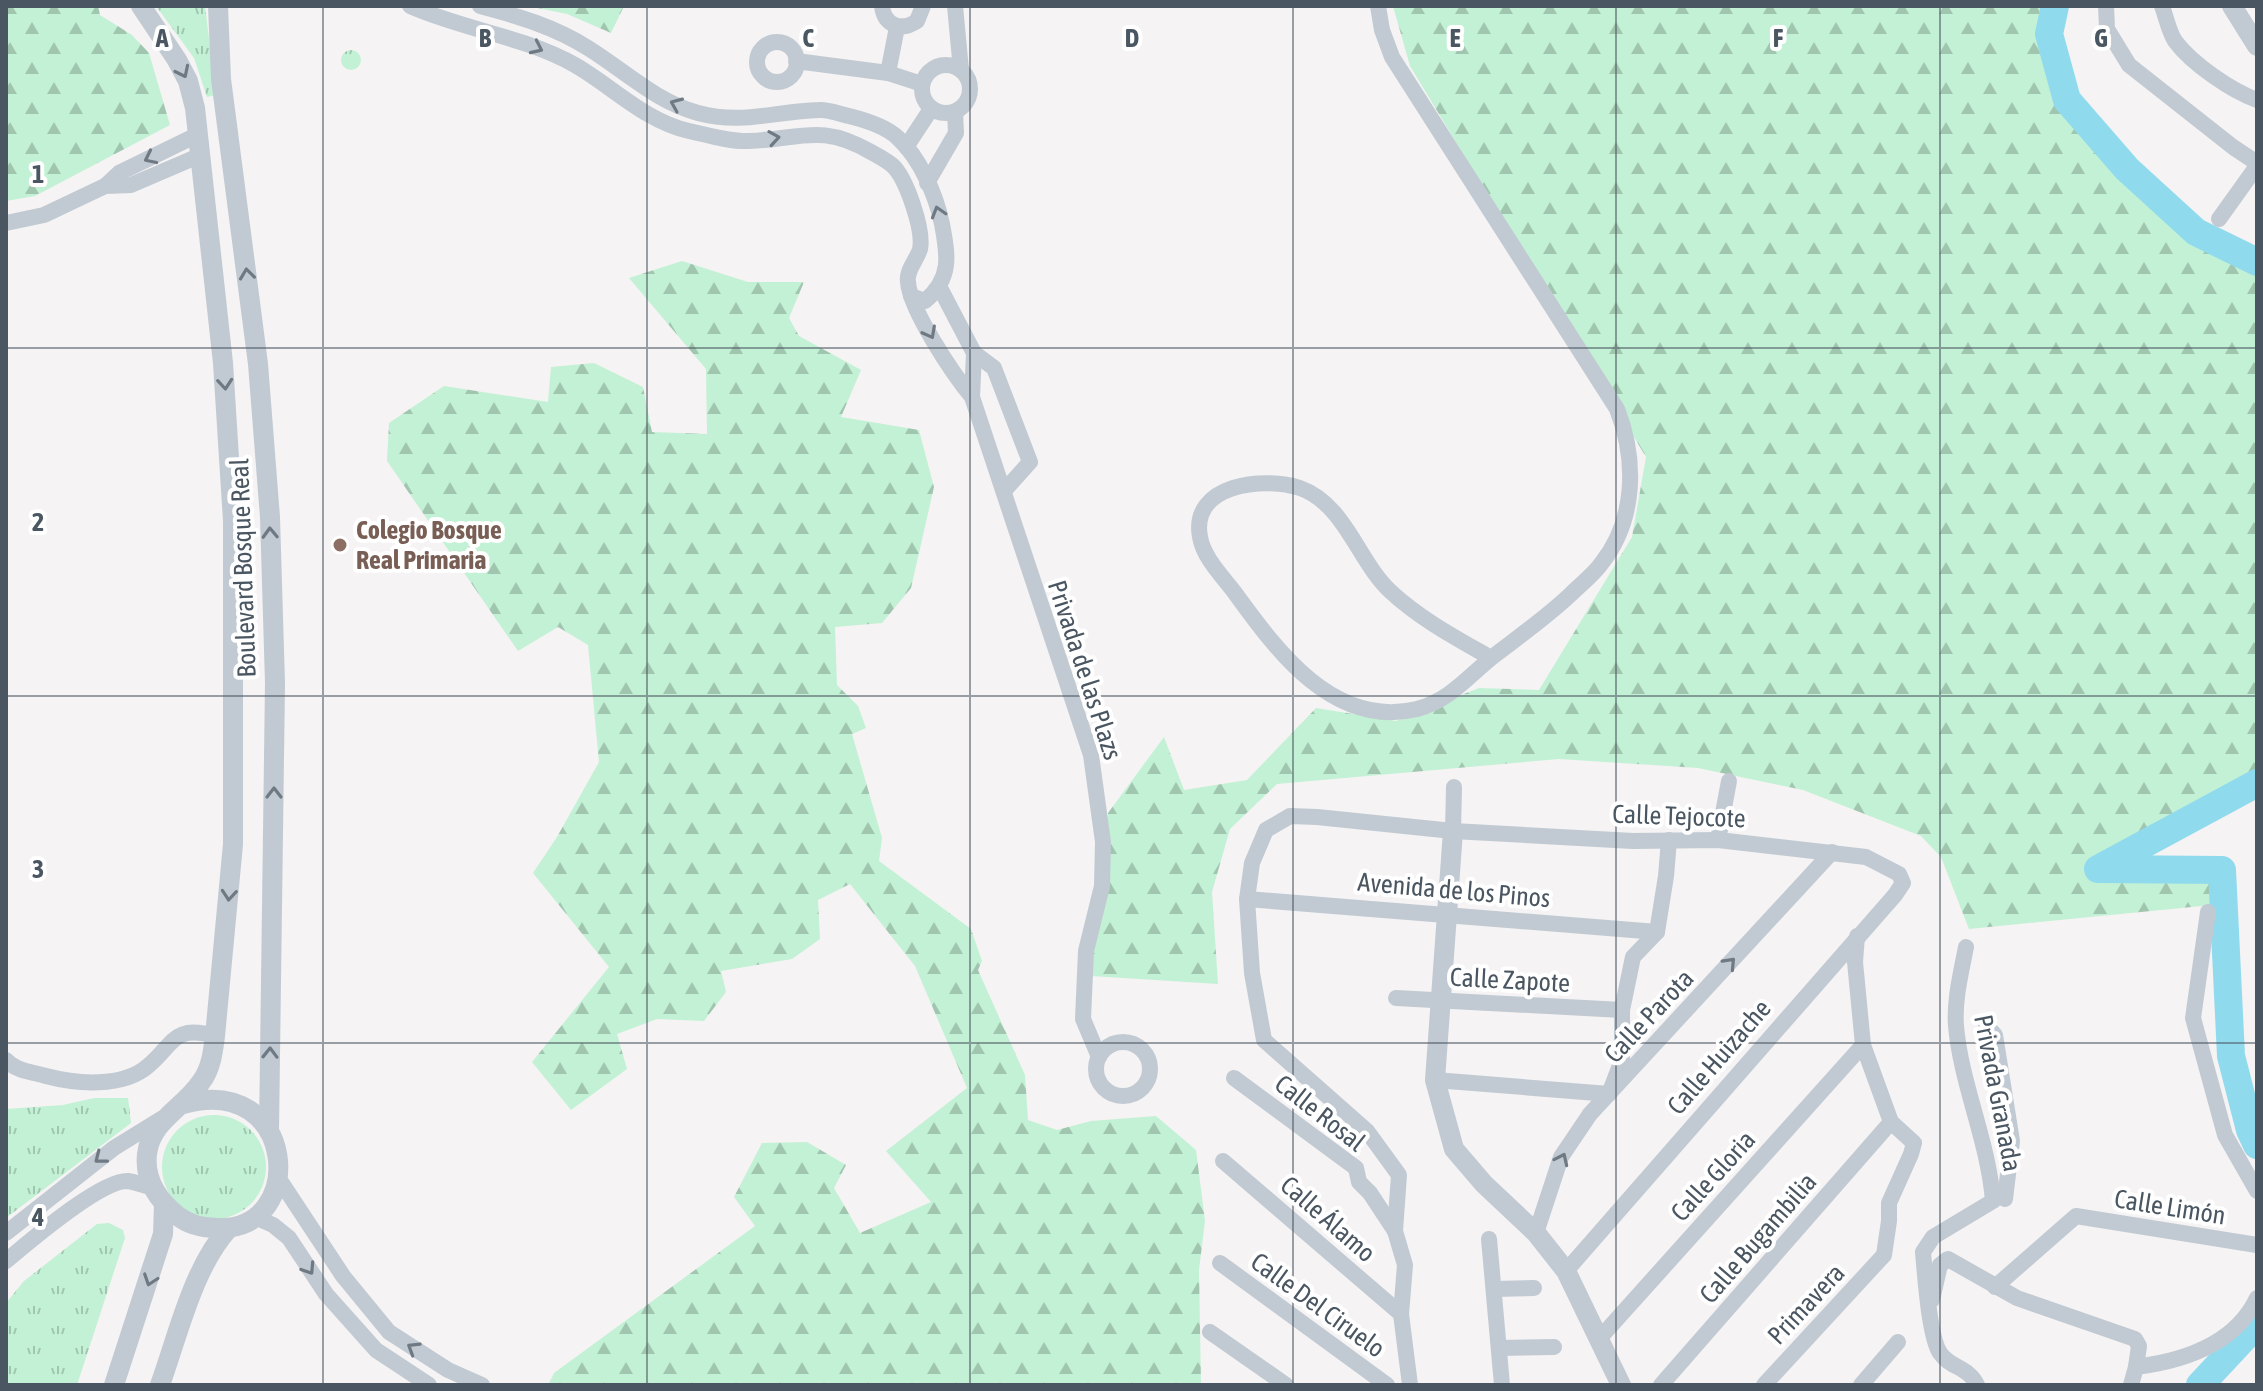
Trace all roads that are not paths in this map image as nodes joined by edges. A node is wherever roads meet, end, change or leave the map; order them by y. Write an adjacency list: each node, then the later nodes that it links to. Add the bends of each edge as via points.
1 (141, 6): 23 (street, Boulevard Bosque Real, one-way to 23, via 188,81)
2 (218, 6): 34 (street, Boulevard Bosque Real, one-way to 2, via 221,79)
3 (410, 6): 30 (street, one-way to 30, via 525,42 575,65 639,110 686,131 747,142 798,134 848,139 893,166 918,214 921,247 907,278)
4 (480, 6): 24 (street, one-way to 4, via 867,120 822,109 740,120 697,113 656,95 563,34)
5 (882, 6): 13 (street, via 886,20)
6 (923, 6): 13 (street, via 917,21)
7 (955, 6): 12 (street)
8 (1378, 6): 37 (street, via 1392,57 1617,409 1628,441 1630,492 1609,553 1561,604)
9 (2106, 6): 25 (street, via 2107,29 2129,65)
10 (2162, 6): 20 (street, via 2174,40 2240,94)
11 (2232, 6): 14 (street)
12 (959, 26): 16 (street); 17 (street)
13 (897, 27): 18 (street)
14 (2257, 46)
15 (796, 61): 18 (street)
16 (938, 66): 17 (street); 19 (street)
17 (961, 70): 22 (street, via 970,82 970,97)
18 (888, 73): 19 (street)
19 (922, 84): 21 (street)
20 (2257, 100)
21 (931, 109): 22 (street); 24 (street)
22 (955, 112): 26 (street, via 956,133)
23 (200, 145): 28 (street, via 119,173 105,186 44,215); 35 (street, Boulevard Bosque Real, one-way to 35)
24 (906, 147): 26 (street)
25 (2257, 164): 27 (street)
26 (927, 183): 29 (street, one-way to 26, via 948,255 940,213)
27 (2219, 219)
28 (6, 223)
29 (940, 288): 30 (street, via 925,301); 31 (street)
30 (911, 296): 32 (street, Privada de las Plazs, one-way to 32)
31 (974, 353): 32 (street); 33 (street, Privada de las Plazs); 36 (street, via 994,368 1030,462)
32 (950, 371): 33 (street, Privada de las Plazs)
33 (972, 397): 36 (street, Privada de las Plazs)
34 (263, 431): 35 (street); 64 (street, Boulevard Bosque Real, one-way to 34, via 275,683)
35 (229, 435): 55 (street, Boulevard Bosque Real, one-way to 55, via 233,844)
36 (1004, 491): 57 (street, Privada de las Plazs, via 1091,755 1103,842 1102,886 1086,951 1083,1019)
37 (1491, 658): 37 (street, via 1458,689 1417,709 1368,710 1337,699 1275,644 1203,549 1203,510 1223,491 1258,484 1290,485 1313,494 1331,509 1389,590)
38 (1729, 781): 42 (street)
39 (1454, 787): 40 (street)
40 (1453, 831): 41 (street, Calle Tejocote); 45 (street, Calle Tejocote, via 1290,816 1266,830 1252,863); 47 (street)
41 (1669, 840): 42 (street, Calle Tejocote); 48 (street)
42 (1718, 840): 43 (street, Calle Tejocote)
43 (1832, 852): 44 (street, Calle Tejocote, via 1866,857); 61 (street, Calle Parota, one-way to 43)
44 (1899, 874): 49 (street, Calle Huizache, via 1903,883 1895,895)
45 (1247, 899): 47 (street, Avenida de los Pinos); 72 (street, Calle Tejocote, via 1264,1040 1367,1131 1399,1175)
46 (2208, 912): 67 (street, via 2193,1018 2225,1135)
47 (1447, 916): 48 (street, Avenida de los Pinos); 52 (street)
48 (1657, 932): 53 (street, via 1633,957)
49 (1857, 936): 56 (street); 79 (street, Calle Huizache)
50 (1966, 947): 69 (street, Privada Granada, via 1956,1026)
51 (1396, 998): 52 (street, Calle Zapote)
52 (1441, 1001): 53 (street, Calle Zapote); 60 (street)
53 (1622, 1010): 61 (street, via 1622,1060)
54 (1986, 1025): 69 (street, via 1995,1035 2012,1141)
55 (215, 1036): 58 (street, via 197,1031 171,1040 147,1068 109,1083 62,1080 13,1067); 62 (street, Boulevard Bosque Real, via 202,1081)
56 (1863, 1045): 63 (street); 87 (street, Calle Gloria)
57 (1099, 1057)
58 (6, 1060)
59 (1234, 1078): 72 (street, Calle Rosal, via 1356,1168 1359,1182)
60 (1435, 1080): 61 (street); 74 (street, via 1454,1149)
61 (1609, 1094): 74 (street, Calle Parota, one-way to 61, via 1561,1157)
62 (174, 1110): 64 (street, via 198,1100 219,1099 256,1115); 68 (street, via 153,1133 147,1154); 73 (street, one-way to 73, via 114,1148)
63 (1891, 1122): 101 (street, Calle Bugambilia); 102 (street, Primavera, via 1914,1143 1889,1203 1884,1255)
64 (269, 1131): 66 (street, via 279,1154)
65 (1223, 1161): 85 (street, Calle Álamo)
66 (279, 1179): 70 (street, via 271,1200); 95 (street, one-way to 66, via 389,1332 343,1276)
67 (2257, 1191)
68 (158, 1196): 71 (street, via 184,1221); 77 (street, via 128,1181 114,1184); 92 (street, one-way to 92, via 163,1234)
69 (1999, 1200): 84 (street, via 1933,1237 1923,1252)
70 (255, 1217): 71 (street); 94 (street, one-way to 94, via 289,1238 326,1294 376,1350)
71 (228, 1229): 93 (street, via 199,1276)
72 (1395, 1231): 85 (street, via 1405,1265)
73 (6, 1233)
74 (1536, 1233): 79 (street)
75 (1489, 1239): 82 (street)
76 (2257, 1245): 80 (street, Calle Limón, via 2076,1216)
77 (6, 1261)
78 (1220, 1263): 97 (street, Calle Del Ciruelo)
79 (1566, 1271): 87 (street)
80 (1995, 1287): 84 (street, via 1948,1259 1940,1265); 91 (street, via 2135,1339)
81 (1534, 1288): 82 (street)
82 (1494, 1289): 90 (street)
83 (2257, 1298): 91 (street, via 2230,1334 2202,1351)
84 (1929, 1305): 104 (street, via 1937,1350 1969,1371)
85 (1401, 1314): 98 (street)
86 (1210, 1332): 96 (street)
87 (1599, 1339): 100 (street)
88 (1898, 1342): 103 (street)
89 (1554, 1347): 90 (street)
90 (1499, 1348): 99 (street)
91 (2136, 1367): 105 (street)
92 (114, 1385)
93 (160, 1385)
94 (429, 1385)
95 (482, 1385)
96 (1286, 1385)
97 (1387, 1385)
98 (1410, 1385)
99 (1502, 1385)
100 (1621, 1385)
101 (1661, 1385)
102 (1764, 1385)
103 (1861, 1385)
104 (1977, 1385)
105 (2131, 1385)

